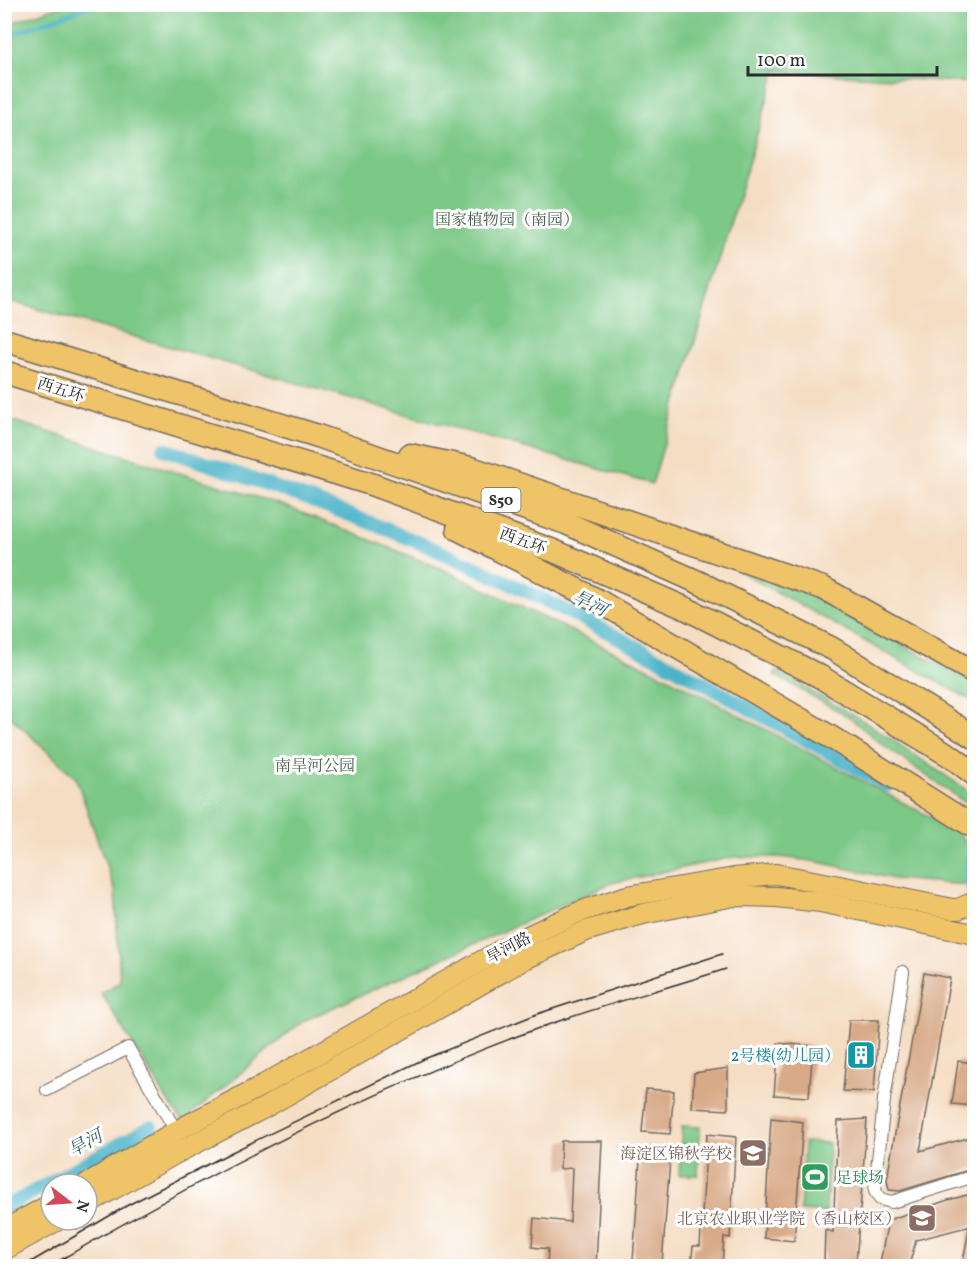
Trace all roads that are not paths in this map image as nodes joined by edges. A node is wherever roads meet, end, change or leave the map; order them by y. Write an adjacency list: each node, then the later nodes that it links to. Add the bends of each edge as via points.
1 (4, 340): 3 (highway, 西五环 / S50)
2 (4, 372): 4 (highway, 西五环 / S50)
3 (318, 436): 5 (highway, via 471,468 823,588); 6 (highway, 西五环 / S50, via 566,523 698,582 833,649)
4 (368, 483): 7 (highway, 西五环 / S50, via 554,551 687,609 819,676); 8 (highway, via 597,600 829,735)
5 (975, 672)
6 (971, 734)
7 (975, 774)
8 (975, 827)
9 (975, 902): 13 (main road, 旱河路, via 953,909 776,874 627,896 579,912 515,942)
10 (975, 934): 16 (main road, 旱河路, via 820,902 734,896 643,914 586,931 525,958 264,1108)
11 (903, 972): 15 (street, via 875,1191 880,1199 892,1202)
12 (47, 1090): 13 (street, via 128,1048)
13 (176, 1130): 14 (main road, 旱河路)
14 (99, 1176)
15 (975, 1176)
16 (99, 1197)
17 (39, 1211): 18 (main road)
18 (4, 1230)
19 (39, 1231): 20 (main road)
20 (4, 1250)

